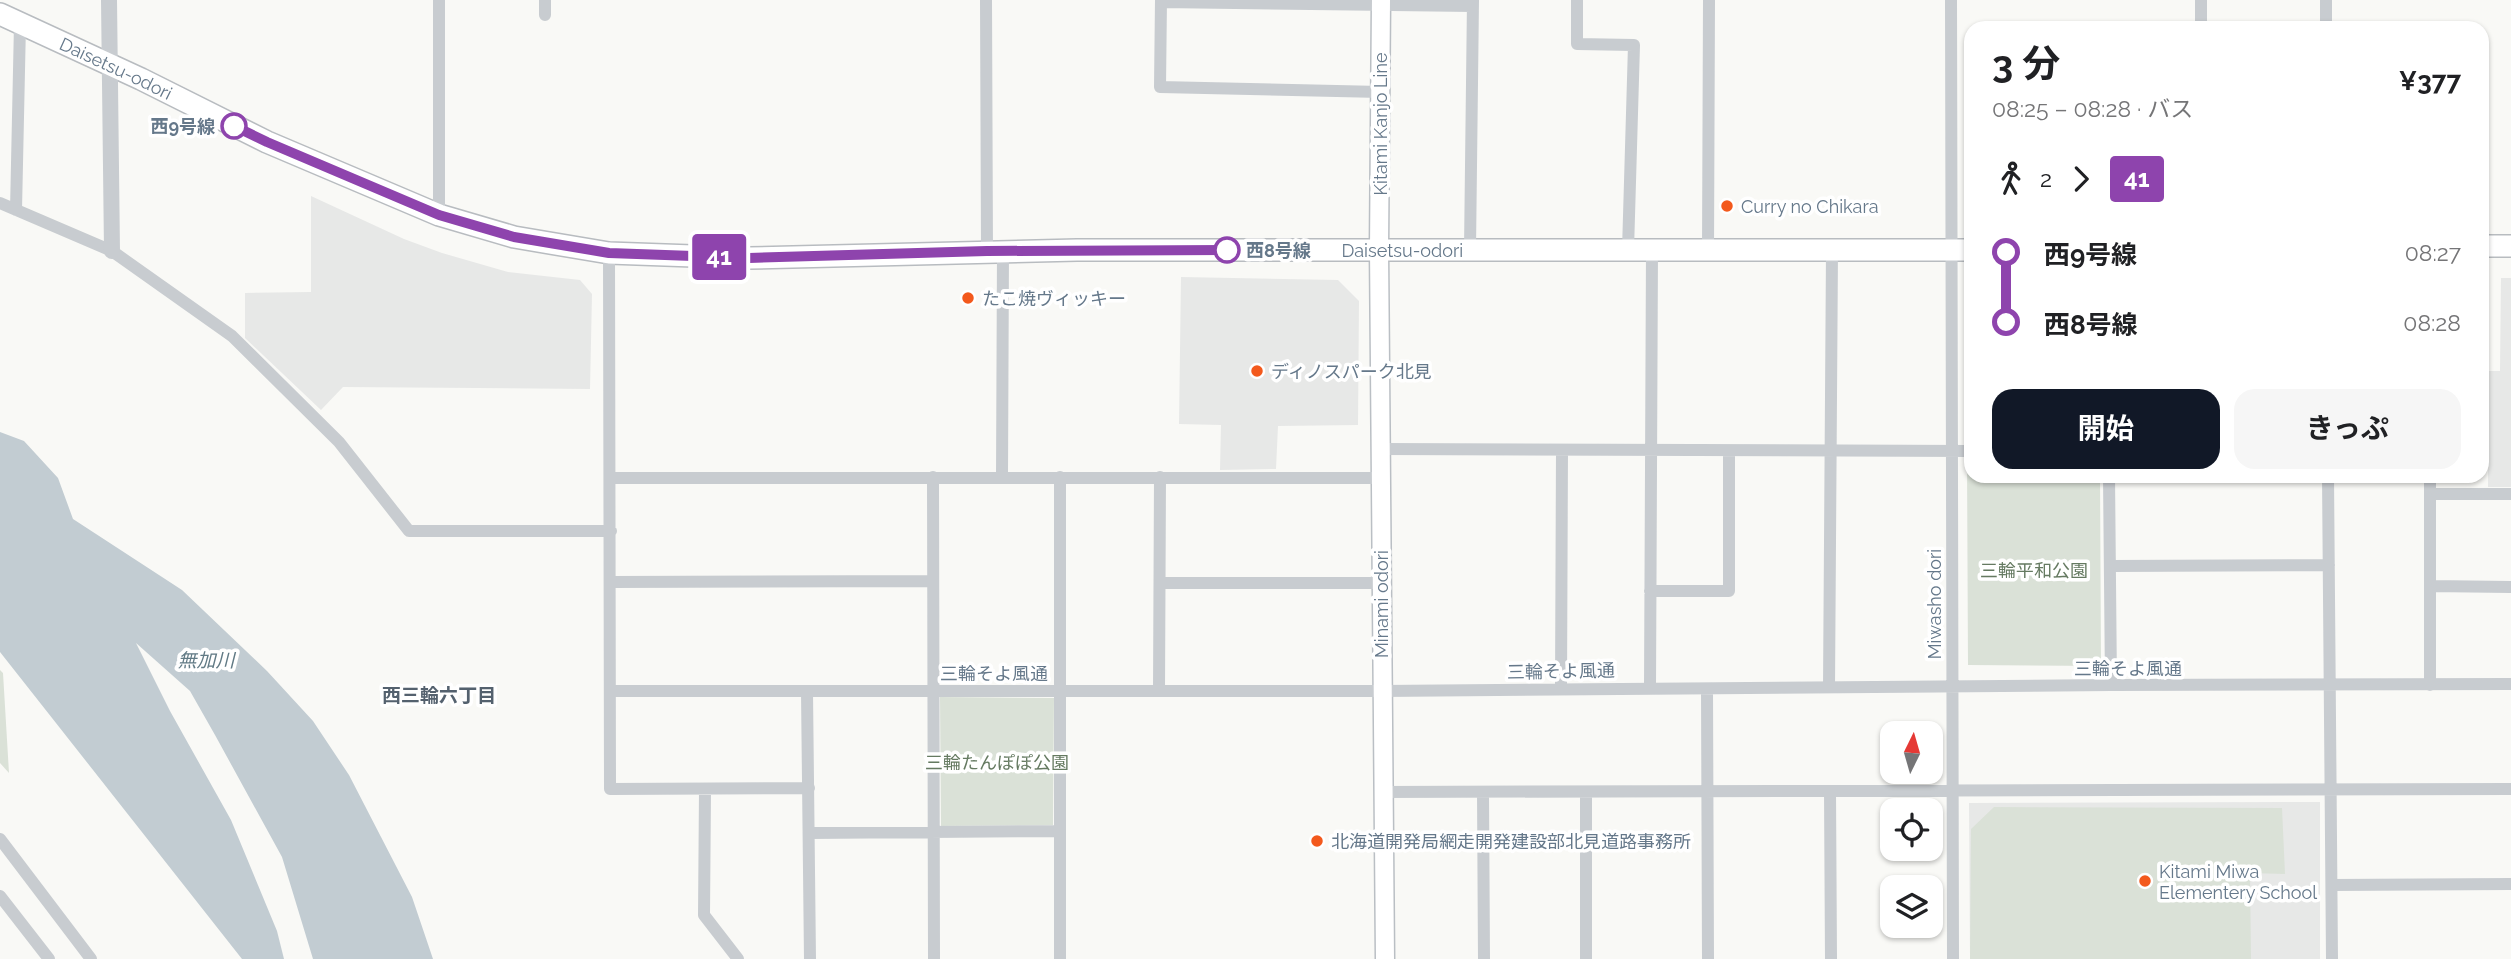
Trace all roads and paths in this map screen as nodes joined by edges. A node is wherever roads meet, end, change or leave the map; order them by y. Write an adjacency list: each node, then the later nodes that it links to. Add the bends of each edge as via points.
1 (109, 0): 18 (street)
2 (439, 0): 22 (street)
3 (545, 0): 14 (street)
4 (986, 0): 32 (street)
5 (1577, 0): 27 (street, via 1577,44 1634,45)
6 (1709, 0): 29 (street)
7 (1951, 0): 30 (street, Miwasho dori)
8 (2201, 0): 15 (street)
9 (2326, 0): 16 (street)
10 (1161, 1): 11 (street); 19 (street, via 1160,87)
11 (1381, 2): 12 (street); 19 (main road, Kitami Kanjo Line)
12 (1473, 3): 26 (street)
13 (0, 14): 17 (highway, Daisetsu-odori)
14 (545, 15)
15 (2201, 21)
16 (2326, 21)
17 (20, 24): 18 (highway, Daisetsu-odori); 21 (street)
18 (109, 65): 22 (highway, Daisetsu-odori, via 267,142); 31 (street)
19 (1381, 92): 25 (main road, Kitami Kanjo Line)
20 (0, 203): 21 (street)
21 (16, 210): 31 (street)
22 (439, 215): 34 (highway, Daisetsu-odori, via 514,237)
23 (2489, 246): 24 (highway)
24 (2511, 246)
25 (1379, 249): 26 (highway, Daisetsu-odori); 32 (highway, Daisetsu-odori); 35 (main road, Minami odori)
26 (1470, 249): 27 (highway, Daisetsu-odori)
27 (1628, 250): 28 (highway, Daisetsu-odori)
28 (1652, 250): 29 (highway, Daisetsu-odori); 37 (street)
29 (1708, 250): 33 (highway, Daisetsu-odori)
30 (1961, 250): 33 (highway, Daisetsu-odori); 40 (street, Miwasho dori)
31 (112, 251): 53 (street, via 232,336 339,442 409,531)
32 (995, 251): 34 (highway, Daisetsu-odori, via 749,258); 43 (street)
33 (1832, 251): 39 (street)
34 (609, 253): 46 (street)
35 (1381, 449): 36 (street); 47 (main road, Minami odori)
36 (1562, 450): 37 (street); 70 (street)
37 (1651, 451): 38 (street); 62 (street)
38 (1729, 451): 39 (street); 62 (street, via 1728,591)
39 (1830, 451): 40 (street); 67 (street)
40 (1952, 452): 41 (street); 68 (street, Miwasho dori)
41 (1964, 452)
42 (933, 477): 43 (street); 46 (street); 56 (street)
43 (1002, 477): 44 (street)
44 (1060, 477): 45 (street); 74 (street)
45 (1160, 477): 47 (street); 58 (street)
46 (611, 478): 53 (street)
47 (1381, 478): 59 (main road, Minami odori)
48 (2109, 483): 54 (street)
49 (2328, 483): 55 (street)
50 (2430, 483): 51 (street)
51 (2431, 494): 52 (street); 60 (street)
52 (2511, 494)
53 (611, 531): 57 (street)
54 (2111, 565): 55 (street); 64 (street)
55 (2329, 565): 65 (street)
56 (933, 581): 57 (street); 73 (street)
57 (611, 582): 72 (street)
58 (1160, 583): 59 (street); 75 (street)
59 (1381, 583): 76 (main road, Minami odori)
60 (2430, 586): 61 (street); 66 (street)
61 (2511, 587)
62 (1650, 591): 69 (street)
63 (2511, 684): 66 (street, 三輪そよ風通)
64 (2110, 685): 65 (street, 三輪そよ風通); 68 (street, 三輪そよ風通)
65 (2330, 685): 66 (street, 三輪そよ風通); 83 (street)
66 (2430, 685)
67 (1829, 687): 68 (street, 三輪そよ風通); 71 (street, 三輪そよ風通)
68 (1951, 687): 82 (street, Miwasho dori)
69 (1650, 688): 70 (street, 三輪そよ風通); 71 (street, 三輪そよ風通)
70 (1561, 689): 76 (street, 三輪そよ風通)
71 (1707, 689): 87 (street)
72 (611, 691): 77 (street, 三輪そよ風通); 80 (street, via 610,789)
73 (933, 691): 74 (street, 三輪そよ風通); 77 (street, 三輪そよ風通); 89 (street)
74 (1059, 691): 75 (street, 三輪そよ風通); 88 (street)
75 (1159, 691): 76 (street, 三輪そよ風通)
76 (1381, 691): 84 (main road, Minami odori)
77 (807, 692): 78 (street)
78 (809, 788): 80 (street); 90 (street)
79 (2511, 789): 83 (street)
80 (705, 790): 97 (street, via 704,915)
81 (1830, 791): 82 (street); 87 (street); 105 (street)
82 (1952, 791): 83 (street); 106 (street, Miwasho dori)
83 (2330, 791): 93 (street)
84 (1383, 792): 85 (street); 101 (main road, Minami odori)
85 (1483, 792): 86 (street); 102 (street)
86 (1586, 793): 87 (street); 103 (street)
87 (1708, 793): 104 (street)
88 (1059, 831): 89 (street); 100 (street)
89 (935, 832): 90 (street); 99 (street)
90 (810, 833): 98 (street)
91 (0, 839): 96 (street)
92 (2511, 884): 93 (street)
93 (2332, 885): 107 (street)
94 (0, 896): 95 (street)
95 (49, 959)
96 (91, 959)
97 (738, 959)
98 (810, 959)
99 (934, 959)
100 (1060, 959)
101 (1385, 959)
102 (1484, 959)
103 (1586, 959)
104 (1708, 959)
105 (1831, 959)
106 (1953, 959)
107 (2332, 959)

